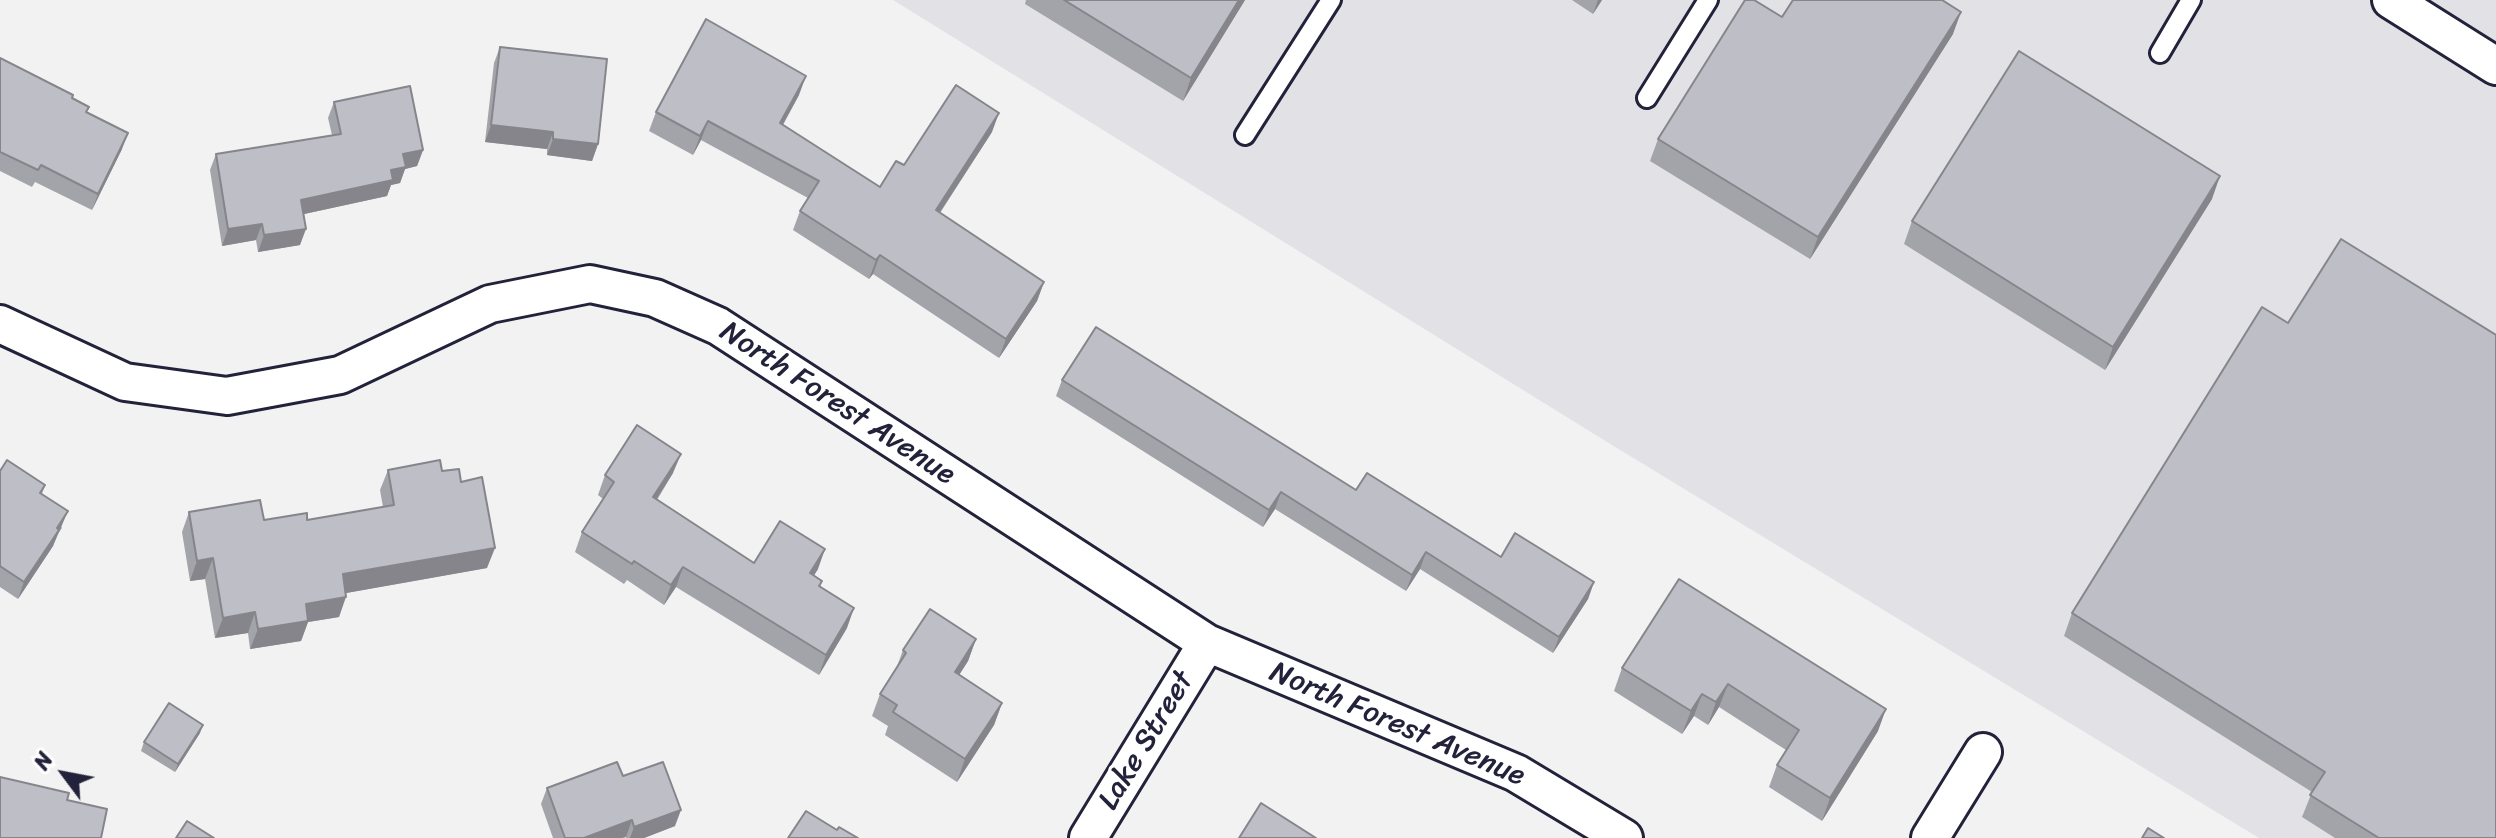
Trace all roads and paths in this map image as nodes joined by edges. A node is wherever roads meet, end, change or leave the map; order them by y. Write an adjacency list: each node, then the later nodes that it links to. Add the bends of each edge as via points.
1 (1331, 0): 8 (lane)
2 (1708, 0): 7 (lane)
3 (2191, 0): 5 (lane)
4 (2391, 0): 6 (street)
5 (2160, 53)
6 (2496, 66)
7 (1647, 98)
8 (1245, 135)
9 (0, 324): 10 (street, North Forest Avenue, via 125,382 227,396 340,375 490,304 590,284 655,298 718,326)
10 (1207, 643): 12 (street, Lake Street); 13 (street, North Forest Avenue, via 1516,773)
11 (1983, 752): 14 (street)
12 (1088, 838)
13 (1624, 838)
14 (1930, 838)

